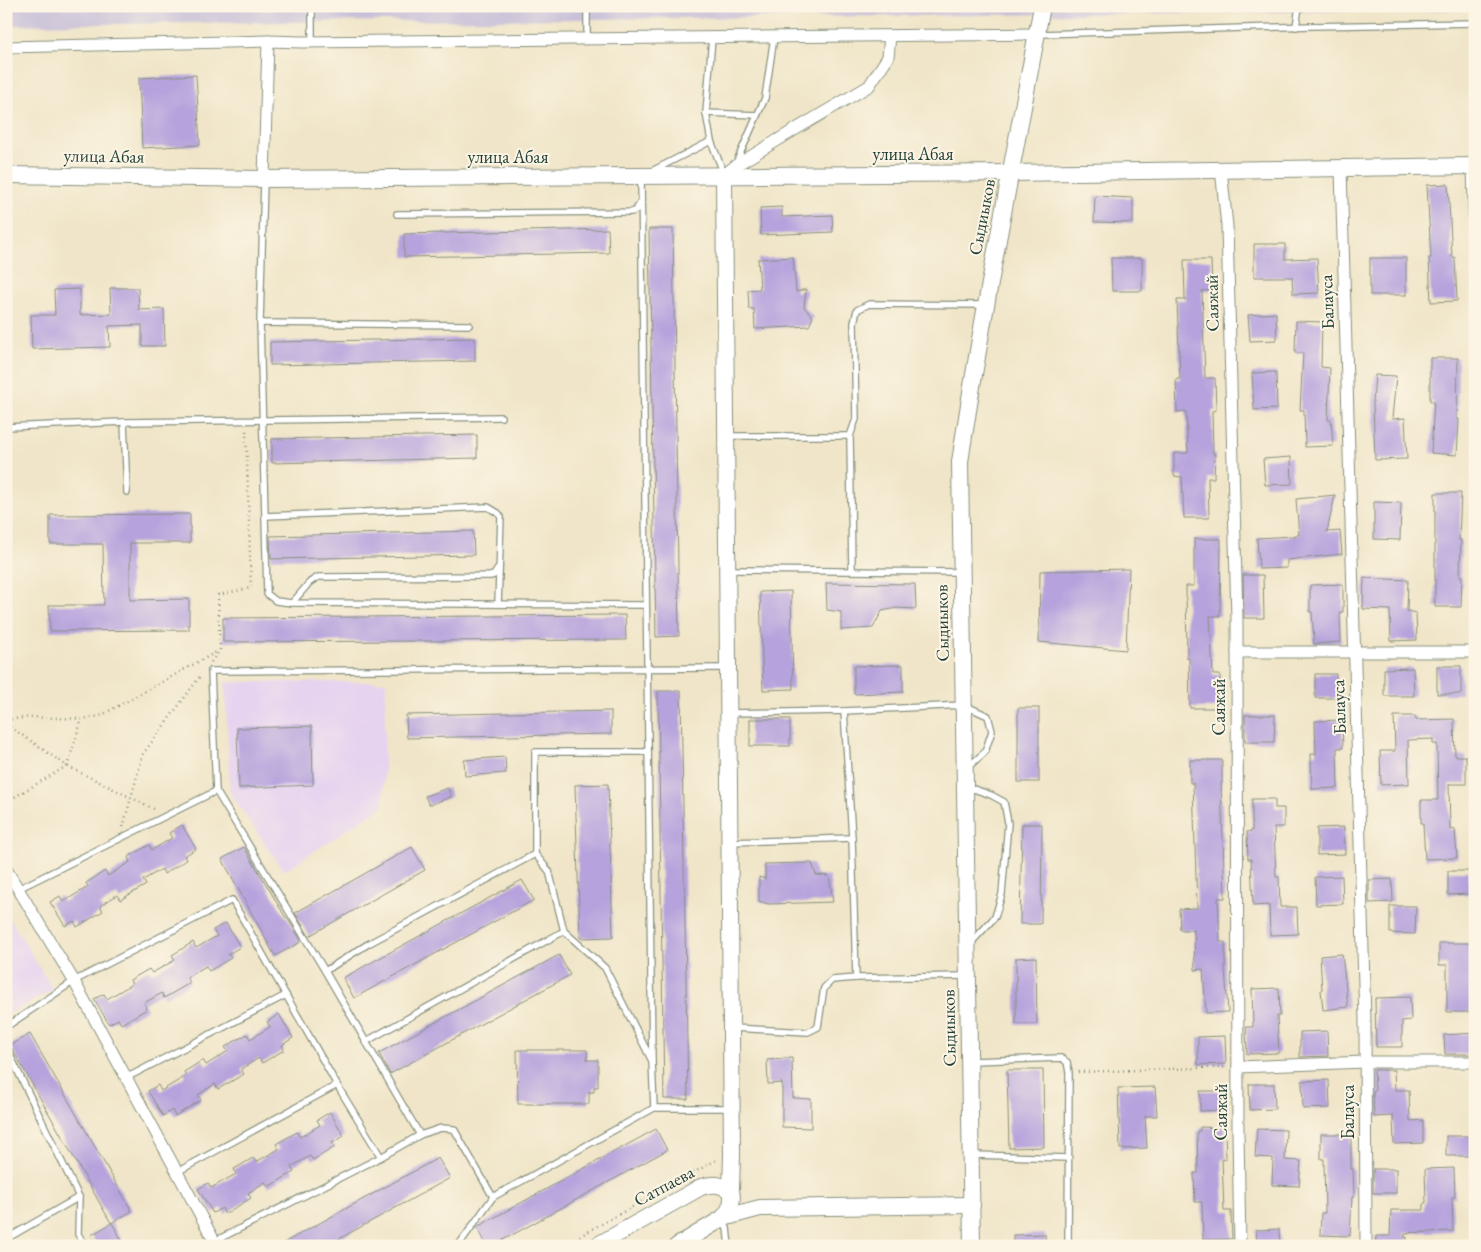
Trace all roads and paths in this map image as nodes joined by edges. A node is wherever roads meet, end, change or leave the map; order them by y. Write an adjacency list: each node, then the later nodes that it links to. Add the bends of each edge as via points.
1 (312, 6): 13 (lane)
2 (587, 6): 11 (lane)
3 (1042, 6): 7 (street, Сыдиыков)
4 (1299, 6): 6 (lane)
5 (1475, 24): 6 (lane)
6 (1296, 27): 7 (lane)
7 (1037, 34): 8 (street); 22 (street, Сыдиыков)
8 (890, 36): 9 (street); 21 (street, via 888,57 869,86)
9 (774, 37): 10 (street); 16 (lane, via 765,98)
10 (712, 38): 11 (street); 15 (lane)
11 (587, 39): 13 (street)
12 (268, 41): 13 (street); 14 (street); 25 (street)
13 (312, 42)
14 (6, 46)
15 (706, 113): 16 (lane); 17 (lane)
16 (758, 115): 21 (lane)
17 (711, 141): 21 (lane); 24 (lane)
18 (1474, 166): 19 (street, улица Абая); 28 (street)
19 (1341, 168): 20 (street, улица Абая); 49 (street, Балауса)
20 (1221, 169): 22 (street, улица Абая); 50 (street, Саяжай, via 1227,226)
21 (730, 171): 22 (street, улица Абая); 24 (street, улица Абая); 37 (street)
22 (1011, 173): 29 (street, Сыдиыков)
23 (6, 175): 25 (street, улица Абая)
24 (641, 176): 25 (street, улица Абая); 26 (lane)
25 (264, 179): 30 (lane)
26 (641, 201): 27 (lane, via 632,212); 47 (lane)
27 (398, 214)
28 (1475, 234)
29 (986, 305): 38 (lane, via 869,304 857,310 854,323 856,419); 44 (street, Сыдиыков, via 960,462)
30 (260, 323): 31 (lane); 34 (lane)
31 (469, 325)
32 (501, 416): 34 (lane)
33 (246, 421): 34 (lane); 35 (lane); 48 (path, via 251,588 218,595)
34 (263, 421): 40 (lane)
35 (124, 422): 36 (lane); 39 (lane)
36 (6, 427)
37 (726, 436): 38 (lane); 42 (street)
38 (850, 436): 43 (lane)
39 (127, 492)
40 (265, 516): 41 (lane, via 488,507 501,517); 45 (lane, via 267,594 276,601)
41 (500, 565): 45 (lane, via 490,576 318,577); 46 (lane)
42 (727, 570): 43 (lane); 54 (street)
43 (852, 570): 44 (lane)
44 (962, 572): 56 (street, Сыдиыков)
45 (292, 603): 46 (lane)
46 (498, 604): 47 (lane)
47 (646, 606): 53 (lane)
48 (220, 650): 52 (path); 59 (path, via 100,716)
49 (1355, 651): 50 (street); 51 (street); 87 (street, Балауса)
50 (1237, 652): 89 (street, Саяжай)
51 (1475, 652)
52 (208, 666)
53 (647, 668): 54 (lane); 61 (lane); 64 (lane, via 211,671)
54 (728, 668): 58 (street)
55 (202, 674): 65 (path, via 143,754)
56 (964, 706): 57 (lane); 63 (street, Сыдиыков); 63 (lane, via 988,716 992,731 985,752)
57 (844, 711): 58 (lane); 68 (lane)
58 (728, 713): 70 (street)
59 (82, 719): 60 (path, via 32,717); 62 (path)
60 (6, 722): 62 (path)
61 (648, 752): 71 (lane, via 535,752); 85 (lane)
62 (67, 766): 65 (path); 66 (path)
63 (965, 778): 75 (street, Сыдиыков); 75 (lane, via 1004,802 1008,823 1002,894 996,917)
64 (216, 791): 67 (lane); 76 (lane)
65 (131, 798): 67 (path); 69 (path)
66 (6, 802)
67 (166, 816): 69 (lane)
68 (852, 838): 70 (lane); 78 (lane)
69 (119, 839): 73 (lane)
70 (729, 842): 82 (street)
71 (535, 854): 74 (lane, via 549,871); 76 (lane, via 368,944)
72 (6, 869): 73 (street)
73 (18, 889): 79 (street)
74 (564, 931): 83 (lane); 85 (lane, via 605,968)
75 (967, 948): 77 (street, Сыдиыков)
76 (325, 971): 83 (lane)
77 (968, 976): 78 (lane); 86 (street, Сыдиыков)
78 (856, 978): 82 (lane, via 832,980 824,988 818,1027 808,1032)
79 (74, 981): 80 (lane, via 232,900); 81 (lane); 91 (street)
80 (286, 995): 91 (lane); 92 (lane)
81 (6, 1027)
82 (731, 1028): 94 (street)
83 (365, 1042): 95 (lane)
84 (6, 1047): 103 (lane)
85 (652, 1061): 93 (lane)
86 (969, 1061): 90 (lane, via 1061,1058 1067,1062); 97 (street, Сыдиыков)
87 (1365, 1062): 88 (street); 89 (street); 119 (street, Балауса)
88 (1475, 1062)
89 (1238, 1067): 90 (path); 118 (street, Саяжай)
90 (1069, 1072): 99 (lane)
91 (126, 1078): 100 (street)
92 (337, 1085): 98 (lane); 100 (lane)
93 (654, 1108): 94 (lane); 104 (lane)
94 (731, 1108): 96 (street)
95 (420, 1135): 98 (lane); 104 (lane, via 441,1128 454,1129)
96 (732, 1152): 101 (street, via 723,1171); 102 (street); 112 (path)
97 (971, 1155): 99 (lane); 105 (street, Сыдиыков)
98 (381, 1157): 109 (lane)
99 (1068, 1158): 117 (lane)
100 (177, 1172): 109 (street)
101 (700, 1187): 102 (street, Сатпаева, via 718,1184); 113 (street, Сатпаева)
102 (731, 1194): 106 (street, Сатпаева); 107 (street, via 732,1204)
103 (79, 1197): 108 (lane); 110 (lane, via 78,1234)
104 (493, 1197): 111 (lane)
105 (972, 1205): 106 (street); 116 (street, Сыдиыков)
106 (760, 1208): 107 (street)
107 (723, 1218): 114 (street); 115 (lane)
108 (6, 1239)
109 (216, 1243)
110 (85, 1246)
111 (458, 1246)
112 (562, 1246)
113 (596, 1246)
114 (676, 1246)
115 (729, 1246)
116 (972, 1246)
117 (1068, 1246)
118 (1240, 1246)
119 (1366, 1246)

